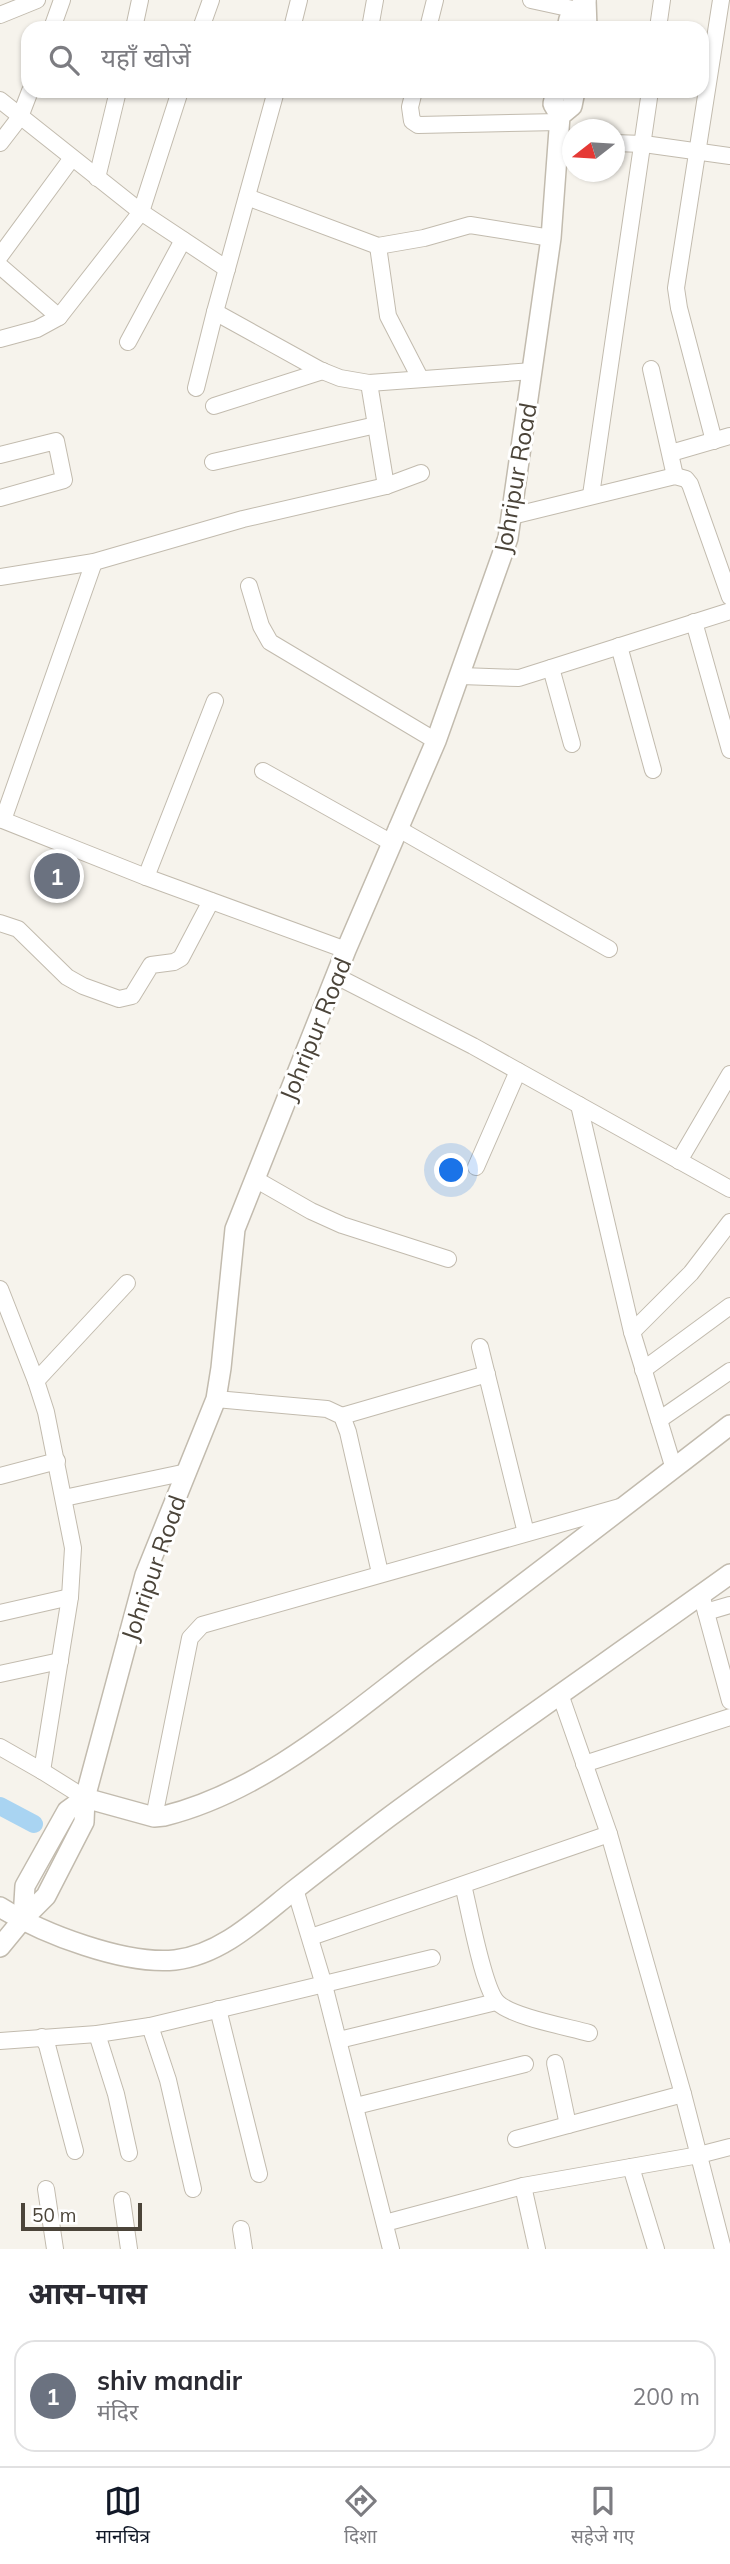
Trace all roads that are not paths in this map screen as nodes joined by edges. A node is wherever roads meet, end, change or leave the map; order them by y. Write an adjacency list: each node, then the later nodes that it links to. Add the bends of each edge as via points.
1 (37, 0): 12 (street)
2 (62, 0): 13 (street)
3 (140, 0): 14 (street)
4 (211, 0): 15 (street)
5 (375, 0): 17 (street)
6 (435, 0): 18 (street)
7 (531, 0): 11 (street)
8 (662, 0): 21 (street)
9 (721, 0): 22 (street)
10 (297, 1): 16 (street)
11 (583, 3): 19 (street); 20 (street)
12 (0, 15)
13 (54, 21)
14 (136, 21)
15 (204, 21)
16 (293, 21)
17 (371, 21)
18 (430, 21)
19 (569, 21)
20 (586, 21)
21 (659, 21)
22 (709, 79)
23 (27, 98): 33 (street)
24 (116, 98): 44 (street)
25 (178, 98): 46 (street)
26 (274, 98): 45 (street)
27 (413, 98): 36 (street, via 411,116 418,125)
28 (554, 98): 35 (street)
29 (574, 98): 34 (street, Johripur Road)
30 (649, 98): 40 (street)
31 (706, 98): 41 (street)
32 (0, 100): 33 (street)
33 (20, 117): 38 (street); 43 (street)
34 (567, 119)
35 (562, 127)
36 (562, 130)
37 (562, 139): 47 (street, Johripur Road)
38 (0, 143)
39 (625, 143): 40 (street)
40 (644, 144): 41 (street); 73 (street)
41 (698, 152): 42 (street); 66 (street, via 676,288)
42 (730, 156)
43 (72, 158): 44 (street); 50 (street)
44 (97, 178): 46 (street)
45 (247, 197): 49 (street); 52 (street)
46 (141, 212): 48 (street); 54 (street)
47 (551, 238): 49 (street, via 471,225); 59 (street, Johripur Road)
48 (183, 240): 52 (street); 56 (street)
49 (379, 246): 60 (street, via 388,316)
50 (0, 256)
51 (0, 266): 54 (street)
52 (228, 269): 53 (street)
53 (215, 312): 58 (street); 62 (street)
54 (59, 317): 55 (street, via 37,329)
55 (0, 339)
56 (128, 342)
57 (651, 369): 67 (street)
58 (323, 371): 61 (street); 63 (street)
59 (533, 372): 60 (street); 75 (street, Johripur Road)
60 (420, 378): 61 (street)
61 (369, 383): 64 (street)
62 (196, 388)
63 (214, 406)
64 (376, 425): 69 (street); 72 (street)
65 (730, 436): 66 (street)
66 (714, 441): 67 (street)
67 (671, 453): 71 (street)
68 (0, 456): 74 (street, via 56,440 64,480)
69 (213, 462)
70 (421, 473): 72 (street)
71 (675, 476): 73 (street); 76 (street, via 690,484)
72 (386, 486): 77 (street, via 243,519)
73 (591, 495): 75 (street)
74 (0, 498)
75 (512, 516): 85 (street, Johripur Road)
76 (723, 554): 80 (street)
77 (94, 562): 78 (street); 92 (street)
78 (0, 576)
79 (249, 586): 87 (street, via 270,642)
80 (730, 597)
81 (730, 611): 82 (street)
82 (694, 622): 83 (street); 89 (street)
83 (619, 646): 84 (street); 90 (street)
84 (551, 668): 85 (street, via 519,678); 88 (street)
85 (461, 676): 87 (street, Johripur Road)
86 (215, 701): 94 (street)
87 (436, 741): 93 (street, Johripur Road)
88 (572, 744)
89 (730, 750)
90 (653, 770)
91 (263, 771): 93 (street)
92 (1, 819): 94 (street)
93 (395, 836): 97 (street); 98 (street, Johripur Road)
94 (146, 877): 95 (street)
95 (211, 901): 96 (street, via 181,958 151,965 132,996 119,999 66,977 18,929); 98 (street)
96 (0, 923)
97 (609, 949)
98 (346, 950): 99 (street, Johripur Road)
99 (336, 976): 100 (street); 105 (street, Johripur Road)
100 (518, 1071): 102 (street); 104 (street)
101 (730, 1074): 103 (street)
102 (579, 1105): 103 (street); 112 (street)
103 (679, 1161): 106 (street)
104 (476, 1167)
105 (255, 1179): 108 (street, via 342,1225); 118 (street, Johripur Road, via 235,1229)
106 (730, 1189)
107 (730, 1222): 112 (street, via 691,1273)
108 (448, 1259)
109 (127, 1283): 117 (street)
110 (0, 1289): 117 (street)
111 (730, 1306): 114 (street)
112 (632, 1332): 114 (street)
113 (480, 1347): 116 (street)
114 (643, 1370): 120 (street)
115 (730, 1371): 120 (street)
116 (487, 1374): 119 (street); 128 (street)
117 (36, 1381): 122 (street)
118 (216, 1399): 119 (street, via 327,1409); 124 (street, Johripur Road)
119 (342, 1416): 129 (street)
120 (659, 1420): 123 (street)
121 (730, 1425): 123 (street)
122 (57, 1461): 125 (street); 126 (street)
123 (674, 1469): 127 (street)
124 (187, 1472): 126 (street); 144 (street, Johripur Road, via 145,1575)
125 (0, 1476)
126 (64, 1498): 131 (street, via 73,1548)
127 (626, 1505): 128 (street); 145 (street, via 285,1760 225,1793)
128 (526, 1533): 129 (street)
129 (380, 1573): 145 (street, via 211,1621 194,1631)
130 (730, 1574): 132 (street)
131 (70, 1597): 134 (street); 135 (street)
132 (703, 1603): 133 (street); 137 (street); 138 (street)
133 (730, 1605)
134 (0, 1613)
135 (60, 1661): 136 (street); 143 (street)
136 (0, 1674)
137 (726, 1674): 139 (street)
138 (560, 1694): 142 (street); 148 (street)
139 (730, 1701)
140 (730, 1717): 142 (street)
141 (0, 1748): 143 (street)
142 (584, 1764): 146 (street)
143 (43, 1770): 144 (street)
144 (85, 1798): 145 (street); 150 (street, Johripur Road, via 84,1822 46,1896); 150 (street, via 66,1811 24,1886)
145 (154, 1817)
146 (610, 1834): 147 (street); 165 (street)
147 (463, 1885): 151 (street); 155 (street)
148 (296, 1889): 150 (street, via 239,1934 177,1960 115,1953); 151 (street)
149 (0, 1907): 150 (street)
150 (23, 1919): 152 (street, Johripur Road)
151 (311, 1937): 154 (street)
152 (0, 1947)
153 (432, 1958): 154 (street)
154 (324, 1985): 156 (street); 161 (street)
155 (496, 2002): 158 (street); 161 (street)
156 (218, 2009): 157 (street); 174 (street)
157 (150, 2026): 159 (street); 177 (street, via 168,2080)
158 (589, 2033)
159 (97, 2034): 160 (street); 171 (street)
160 (42, 2037): 162 (street); 170 (street)
161 (339, 2040): 166 (street)
162 (0, 2042)
163 (555, 2063): 167 (street)
164 (525, 2064): 166 (street)
165 (683, 2094): 167 (street); 172 (street)
166 (356, 2106): 179 (street)
167 (569, 2125): 168 (street)
168 (516, 2139)
169 (730, 2147): 172 (street)
170 (75, 2151)
171 (129, 2153)
172 (699, 2155): 173 (street); 187 (street)
173 (631, 2167): 175 (street); 186 (street)
174 (259, 2174)
175 (523, 2186): 179 (street); 185 (street)
176 (47, 2189): 181 (street)
177 (193, 2189)
178 (122, 2200): 182 (street)
179 (385, 2223): 184 (street)
180 (241, 2229): 183 (street)
181 (55, 2249)
182 (129, 2249)
183 (244, 2249)
184 (391, 2249)
185 (537, 2249)
186 (656, 2249)
187 (723, 2249)

